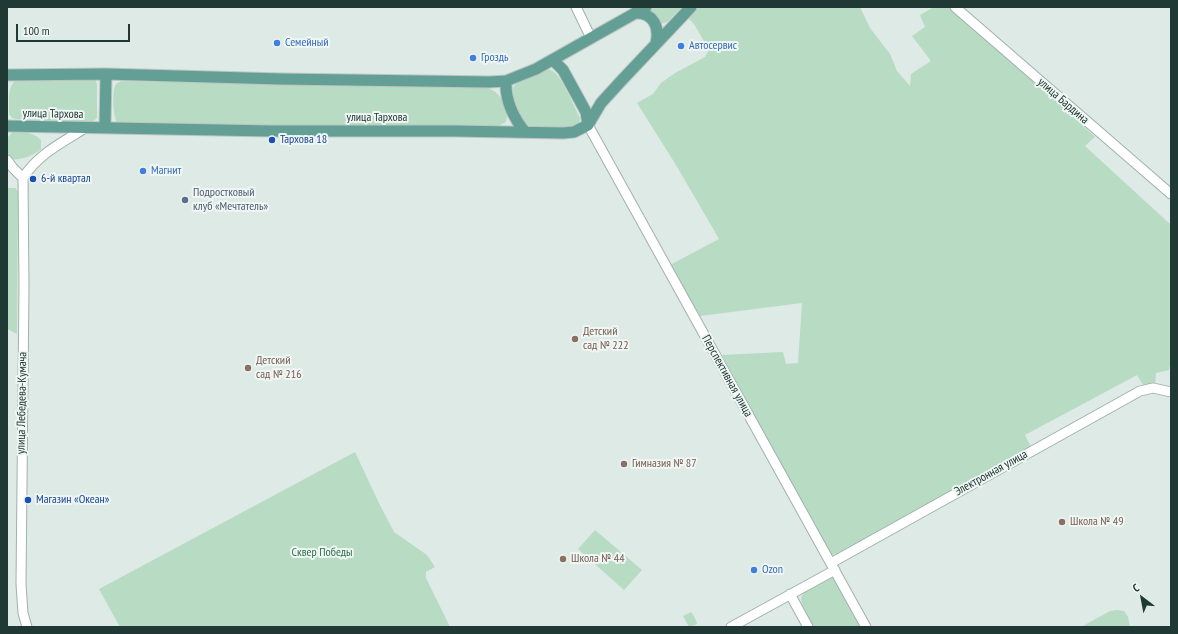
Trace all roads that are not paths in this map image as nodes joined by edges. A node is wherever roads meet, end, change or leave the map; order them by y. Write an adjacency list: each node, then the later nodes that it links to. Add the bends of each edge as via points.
1 (576, 7): 6 (street)
2 (646, 7): 5 (main road)
3 (691, 7): 7 (main road)
4 (955, 7): 19 (street, улица Бардина)
5 (635, 13): 6 (main road); 7 (main road, via 645,13 653,20 658,35)
6 (591, 38): 8 (main road)
7 (656, 42): 12 (main road, via 601,103)
8 (553, 60): 11 (main road); 12 (main road, via 563,70 586,112)
9 (106, 74): 10 (main road); 11 (main road); 15 (main road)
10 (7, 75)
11 (506, 81): 16 (main road, via 506,91 514,118)
12 (588, 125): 16 (main road, улица Тархова, via 574,132); 21 (street, Перспективная улица)
13 (7, 126): 14 (main road, улица Тархова)
14 (87, 127): 15 (main road, улица Тархова); 18 (street, via 46,153 29,168)
15 (106, 127): 16 (main road, улица Тархова, via 272,131)
16 (525, 132)
17 (7, 160): 18 (street)
18 (23, 178): 23 (street, улица Лебедева-Кумача, via 21,584 23,613)
19 (1171, 194)
20 (1171, 392): 21 (street, Электронная улица, via 1153,388 1140,391)
21 (833, 566): 22 (street, Электронная улица); 26 (street, Перспективная улица)
22 (790, 594): 24 (street, Электронная улица); 25 (street)
23 (27, 627)
24 (731, 627)
25 (808, 627)
26 (866, 627)

